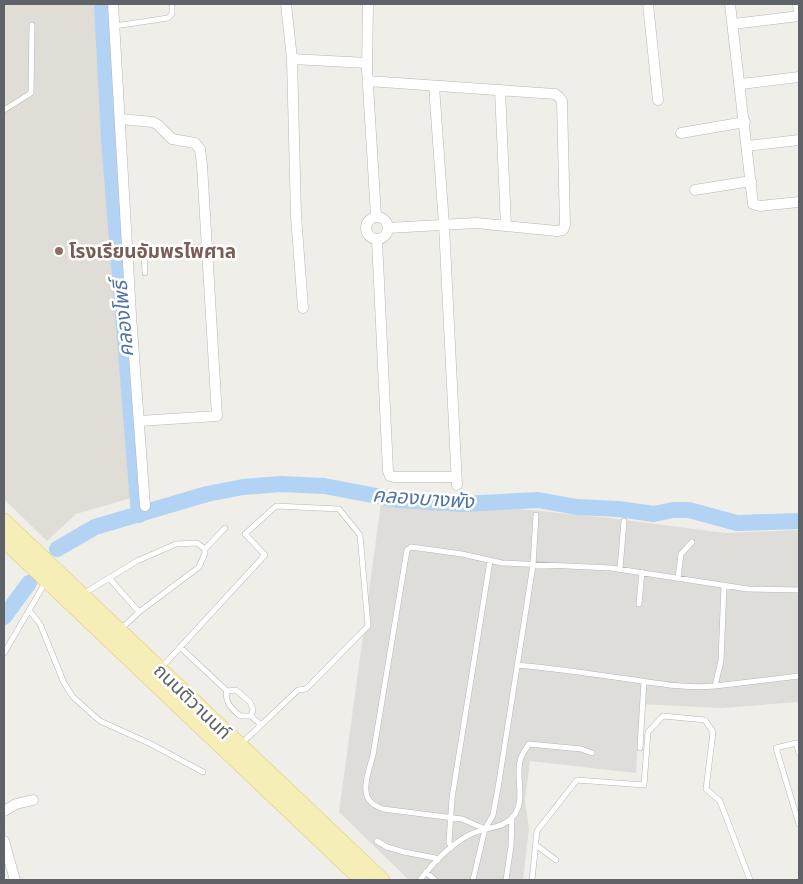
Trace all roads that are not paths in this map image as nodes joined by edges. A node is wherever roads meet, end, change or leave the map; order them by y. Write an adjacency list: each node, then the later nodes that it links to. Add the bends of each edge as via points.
1 (113, 4): 11 (street)
2 (286, 4): 12 (street)
3 (368, 4): 13 (street)
4 (648, 4): 19 (street)
5 (730, 4): 9 (street)
6 (798, 4): 8 (street)
7 (172, 7): 11 (lane, via 168,18)
8 (799, 15): 9 (street)
9 (733, 24): 16 (street)
10 (32, 25): 20 (lane, via 31,93)
11 (115, 26): 21 (street)
12 (292, 59): 13 (street); 36 (street, via 296,216)
13 (368, 63): 15 (street)
14 (799, 77): 16 (street)
15 (368, 81): 17 (street); 29 (street)
16 (741, 84): 22 (street)
17 (434, 86): 18 (street); 30 (street)
18 (500, 90): 31 (street); 31 (street, via 555,94 562,101 563,230)
19 (658, 100)
20 (4, 110)
21 (120, 119): 34 (street, via 152,122 172,139 198,145); 37 (street)
22 (745, 122): 23 (street); 25 (street)
23 (681, 133)
24 (799, 140): 25 (street)
25 (747, 146): 26 (street)
26 (751, 181): 27 (street); 28 (street, via 756,206)
27 (695, 190)
28 (799, 202)
29 (376, 216): 32 (street, via 384,220); 33 (street, via 368,220 365,228 369,236)
30 (444, 225): 31 (street, via 476,223); 32 (street); 33 (street, via 456,481 394,477 388,471)
31 (506, 226)
32 (388, 228): 33 (street, via 385,236)
33 (377, 240)
34 (207, 247): 35 (lane, via 144,250); 37 (street, via 217,416)
35 (144, 272)
36 (303, 308)
37 (139, 421): 38 (street)
38 (145, 506)
39 (536, 515): 47 (lane)
40 (624, 521): 48 (lane)
41 (4, 522): 55 (main road, ถนนติวานนท์)
42 (225, 528): 45 (lane)
43 (4, 540): 52 (main road, ถนนติวานนท์)
44 (692, 542): 51 (lane, via 682,554)
45 (205, 549): 50 (lane, via 197,543 176,544); 58 (lane, via 199,567)
46 (490, 561): 47 (lane); 77 (lane); 77 (lane, via 411,547 407,550 366,788 372,804 383,809)
47 (533, 565): 48 (lane); 62 (lane)
48 (620, 569): 49 (lane)
49 (642, 572): 51 (lane); 56 (lane)
50 (109, 578): 55 (lane); 58 (lane)
51 (678, 578): 53 (lane)
52 (47, 581): 57 (lane); 89 (main road, ถนนติวานนท์)
53 (724, 585): 54 (lane); 66 (lane, via 721,661)
54 (799, 590)
55 (81, 595): 59 (main road, ถนนติวานนท์)
56 (639, 604)
57 (29, 610): 61 (lane); 74 (lane, via 40,624 73,697 100,721)
58 (139, 612): 59 (lane)
59 (119, 631): 63 (main road, ถนนติวานนท์)
60 (180, 647): 63 (lane); 67 (lane); 69 (lane, via 265,554 245,534 276,506 339,509 360,535 368,626 306,689 298,690)
61 (4, 653)
62 (517, 665): 65 (lane); 80 (lane, via 493,815)
63 (160, 669): 70 (main road, ถนนติวานนท์)
64 (799, 676): 66 (lane)
65 (644, 681): 66 (lane); 71 (lane)
66 (715, 686)
67 (227, 691): 68 (lane, via 228,703 240,716); 68 (lane, via 240,692 250,702)
68 (251, 716): 69 (lane)
69 (261, 725): 70 (lane)
70 (240, 746): 90 (main road, ถนนติวานนท์)
71 (640, 748)
72 (592, 753): 78 (lane, via 529,744 520,761 519,805)
73 (799, 753): 79 (lane, via 796,743 776,748)
74 (203, 772)
75 (34, 800): 76 (street)
76 (4, 810)
77 (450, 816): 80 (lane, via 474,822); 84 (lane)
78 (512, 817): 80 (lane, via 505,825); 94 (lane)
79 (799, 824)
80 (485, 829): 84 (lane); 93 (lane)
81 (377, 841): 85 (lane, via 387,847)
82 (4, 842): 88 (street)
83 (536, 845): 86 (lane); 95 (lane); 96 (lane, via 537,831 577,780 644,785 648,732 663,716 705,720 713,732 706,789 720,802)
84 (451, 848): 85 (lane)
85 (438, 860): 87 (lane)
86 (556, 860)
87 (426, 872): 91 (lane); 92 (lane)
88 (15, 880)
89 (361, 880)
90 (382, 880)
91 (420, 880)
92 (435, 880)
93 (473, 880)
94 (506, 880)
95 (532, 880)
96 (750, 880)

